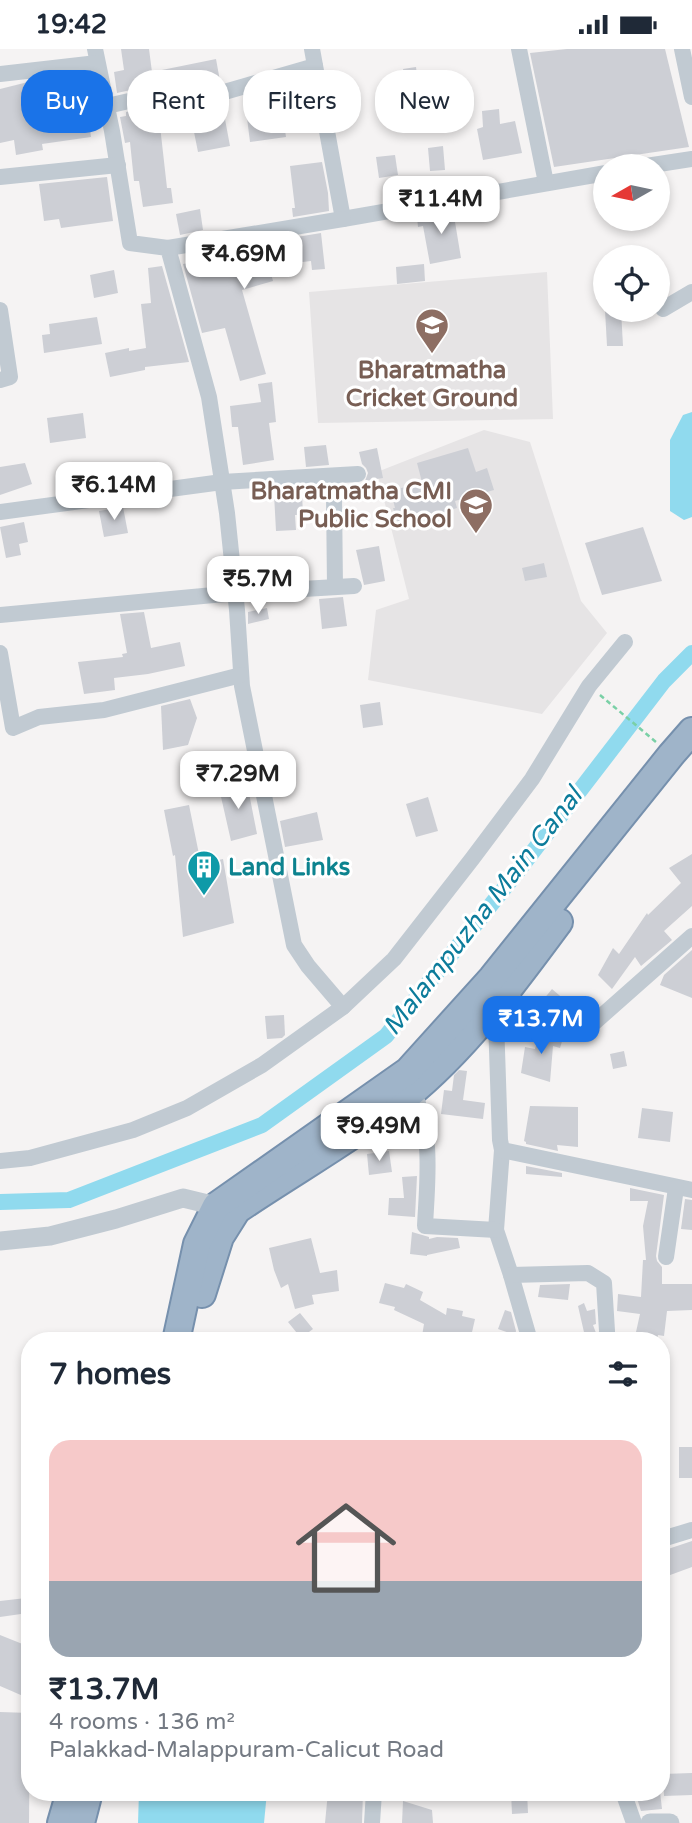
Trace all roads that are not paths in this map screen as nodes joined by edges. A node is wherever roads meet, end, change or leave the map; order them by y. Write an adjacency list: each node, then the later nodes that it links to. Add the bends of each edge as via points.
1 (312, 49): 5 (street)
2 (519, 49): 15 (street)
3 (682, 49): 7 (street)
4 (96, 56): 6 (street)
5 (315, 66): 8 (street, via 222,93 175,100 150,96); 16 (street)
6 (0, 74)
7 (692, 97)
8 (113, 105)
9 (112, 133): 12 (street)
10 (692, 159): 11 (street)
11 (670, 162)
12 (118, 165): 14 (street); 17 (street, via 130,243)
13 (593, 175): 15 (street)
14 (0, 177)
15 (545, 183): 16 (street)
16 (343, 219): 17 (street)
17 (168, 248): 24 (street, via 209,397)
18 (692, 292): 19 (street)
19 (670, 305)
20 (0, 310): 21 (street, via 10,377)
21 (0, 380)
22 (358, 474): 23 (street)
23 (332, 476): 24 (street); 27 (street)
24 (222, 482): 25 (street); 28 (street)
25 (0, 512)
26 (354, 586): 27 (street)
27 (335, 587): 28 (street)
28 (235, 593): 29 (street); 32 (street)
29 (0, 615)
30 (625, 642): 37 (street, via 589,686 533,779 472,859 394,958)
31 (0, 653): 32 (street, via 13,728 39,717 104,710)
32 (241, 675): 37 (street, via 294,946)
33 (692, 731): 34 (highway)
34 (681, 757): 36 (highway); 42 (highway, via 408,1071)
35 (692, 936): 36 (street, via 580,1033)
36 (498, 1003): 38 (highway); 39 (street)
37 (344, 1007): 40 (street, via 262,1065 187,1108 133,1130 30,1158)
38 (412, 1091): 42 (highway, via 237,1210); 43 (street, via 420,1105 428,1155 425,1226)
39 (502, 1150): 41 (street); 43 (street)
40 (0, 1161)
41 (684, 1189): 45 (street)
42 (224, 1211): 44 (street, via 183,1198 50,1236); 47 (highway, via 197,1244); 48 (highway)
43 (496, 1230): 46 (street)
44 (0, 1241)
45 (666, 1258)
46 (511, 1275): 49 (street); 50 (street, via 588,1273 604,1283)
47 (178, 1332)
48 (194, 1332)
49 (527, 1332)
50 (607, 1332)
51 (692, 1530): 52 (street)
52 (670, 1537)
53 (67, 1801): 57 (highway)
54 (86, 1801): 58 (highway)
55 (373, 1801): 59 (street)
56 (626, 1801): 60 (street)
57 (61, 1823)
58 (80, 1823)
59 (372, 1823)
60 (635, 1823)
61 (650, 1823): 62 (street)
62 (670, 1823)

